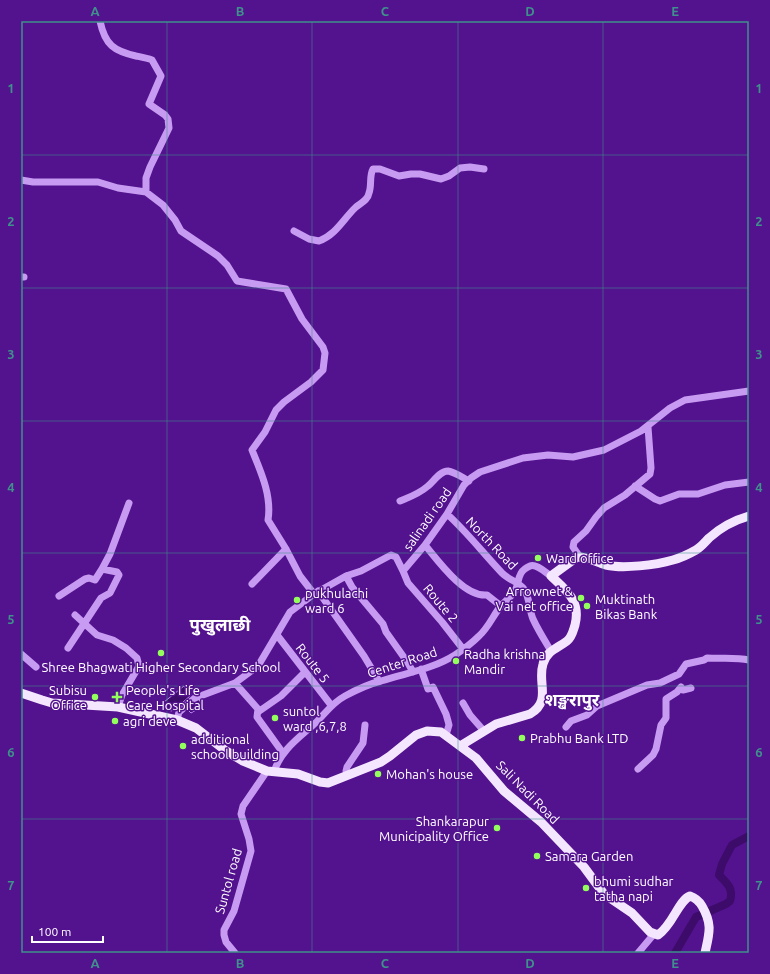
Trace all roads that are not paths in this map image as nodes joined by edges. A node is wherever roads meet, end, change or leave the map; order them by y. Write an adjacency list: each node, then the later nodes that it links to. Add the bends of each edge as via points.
1 (100, 21): 4 (street, via 102,32 113,48 152,60 162,76 149,104 162,111 168,120 169,128 146,178)
2 (484, 169): 5 (street, via 460,168 441,178 420,174 399,176 373,168 368,197 338,228 319,241)
3 (21, 180): 4 (street, via 98,182)
4 (146, 192): 16 (street, via 163,205 181,231 218,256 237,281 286,289 302,319 323,347 325,356 322,370 276,410 252,450 268,496 268,520)
5 (294, 231)
6 (749, 390): 7 (street, salinadi road, via 685,400 670,408)
7 (648, 427): 8 (street, salinadi road, via 604,450 573,457 523,458 480,472); 10 (street, via 651,471)
8 (469, 481): 11 (street, via 451,472 445,472 417,494); 13 (street, salinadi road)
9 (749, 482): 10 (street, via 725,485 698,494 679,494 660,501)
10 (635, 486): 17 (street, via 604,508 574,542 573,547)
11 (400, 501)
12 (129, 503): 18 (street)
13 (447, 514): 15 (street, salinadi road); 22 (street, North Road, via 508,579)
14 (749, 516): 17 (main road, via 722,529 696,550 672,560 647,565 616,566)
15 (426, 545): 19 (street, salinadi road); 26 (street, via 446,571 464,587 477,595 487,595)
16 (286, 549): 23 (street); 24 (street, via 300,576)
17 (580, 557): 21 (main road, via 574,558)
18 (102, 569): 25 (street, via 95,580 85,579); 28 (street, via 119,574 110,593 101,598)
19 (403, 571): 20 (street, salinadi road, via 396,557 391,555); 31 (street, Route 2, via 408,583)
20 (346, 576): 24 (street, salinadi road); 38 (street, via 383,624)
21 (551, 576): 22 (street, Center Road, via 531,565 520,575); 32 (main road, via 569,592 577,614 571,636)
22 (518, 583): 26 (street, Center Road, via 515,591); 32 (street, North Road, via 525,591 532,618)
23 (252, 584)
24 (316, 592): 29 (street, salinadi road, via 290,612); 39 (street, via 364,656)
25 (59, 596)
26 (501, 606): 31 (street, Center Road, via 483,632)
27 (75, 615): 28 (street)
28 (84, 622): 30 (street); 45 (street, via 97,635 113,640 137,658 137,670 126,687)
29 (277, 636): 37 (street, Route 5); 40 (street, salinadi road, via 258,666)
30 (68, 648)
31 (463, 650): 36 (street, Center Road)
32 (551, 651): 50 (main road, via 543,664 542,699 538,708 530,714)
33 (21, 654): 35 (street)
34 (749, 660): 49 (street, via 738,657 707,658 686,664 676,675 660,684 647,685 597,706 587,715 571,721)
35 (36, 666)
36 (421, 670): 38 (street, Center Road); 51 (street, via 428,689 433,687 446,714 449,725)
37 (305, 672): 44 (street, Route 5); 46 (street, via 281,696)
38 (413, 672): 39 (street, Center Road)
39 (379, 681): 44 (street, Center Road, via 344,696)
40 (235, 682): 46 (street, via 258,708); 47 (street, salinadi road, via 195,698 179,712)
41 (691, 688): 54 (street, via 683,690 681,687 666,699 666,718 661,725 656,749)
42 (21, 693): 45 (main road, via 52,703)
43 (463, 703): 50 (street)
44 (331, 705): 53 (street, Center Road, via 320,719)
45 (118, 707): 47 (main road)
46 (258, 712): 53 (street, via 257,717)
47 (177, 720): 55 (main road, via 196,728 243,761)
48 (365, 725): 56 (street, via 363,743 347,768)
49 (566, 727)
50 (484, 730): 52 (main road)
51 (446, 735): 52 (main road, Sali Nadi Road); 56 (main road, via 436,731 421,732 381,762)
52 (460, 746): 57 (main road, Sali Nadi Road, via 476,758 511,798 541,822 584,867 604,894 626,909)
53 (283, 753): 55 (street, Center Road)
54 (638, 769)
55 (270, 772): 56 (main road, via 298,774 328,783); 58 (street, Suntol road, via 243,806 241,814 250,851 234,911 224,930 226,942)
56 (348, 775)
57 (654, 934): 59 (street); 60 (main road, via 658,935 667,927 683,900 692,897 699,902 709,921 710,931)
58 (235, 953)
59 (638, 953)
60 (705, 953)

